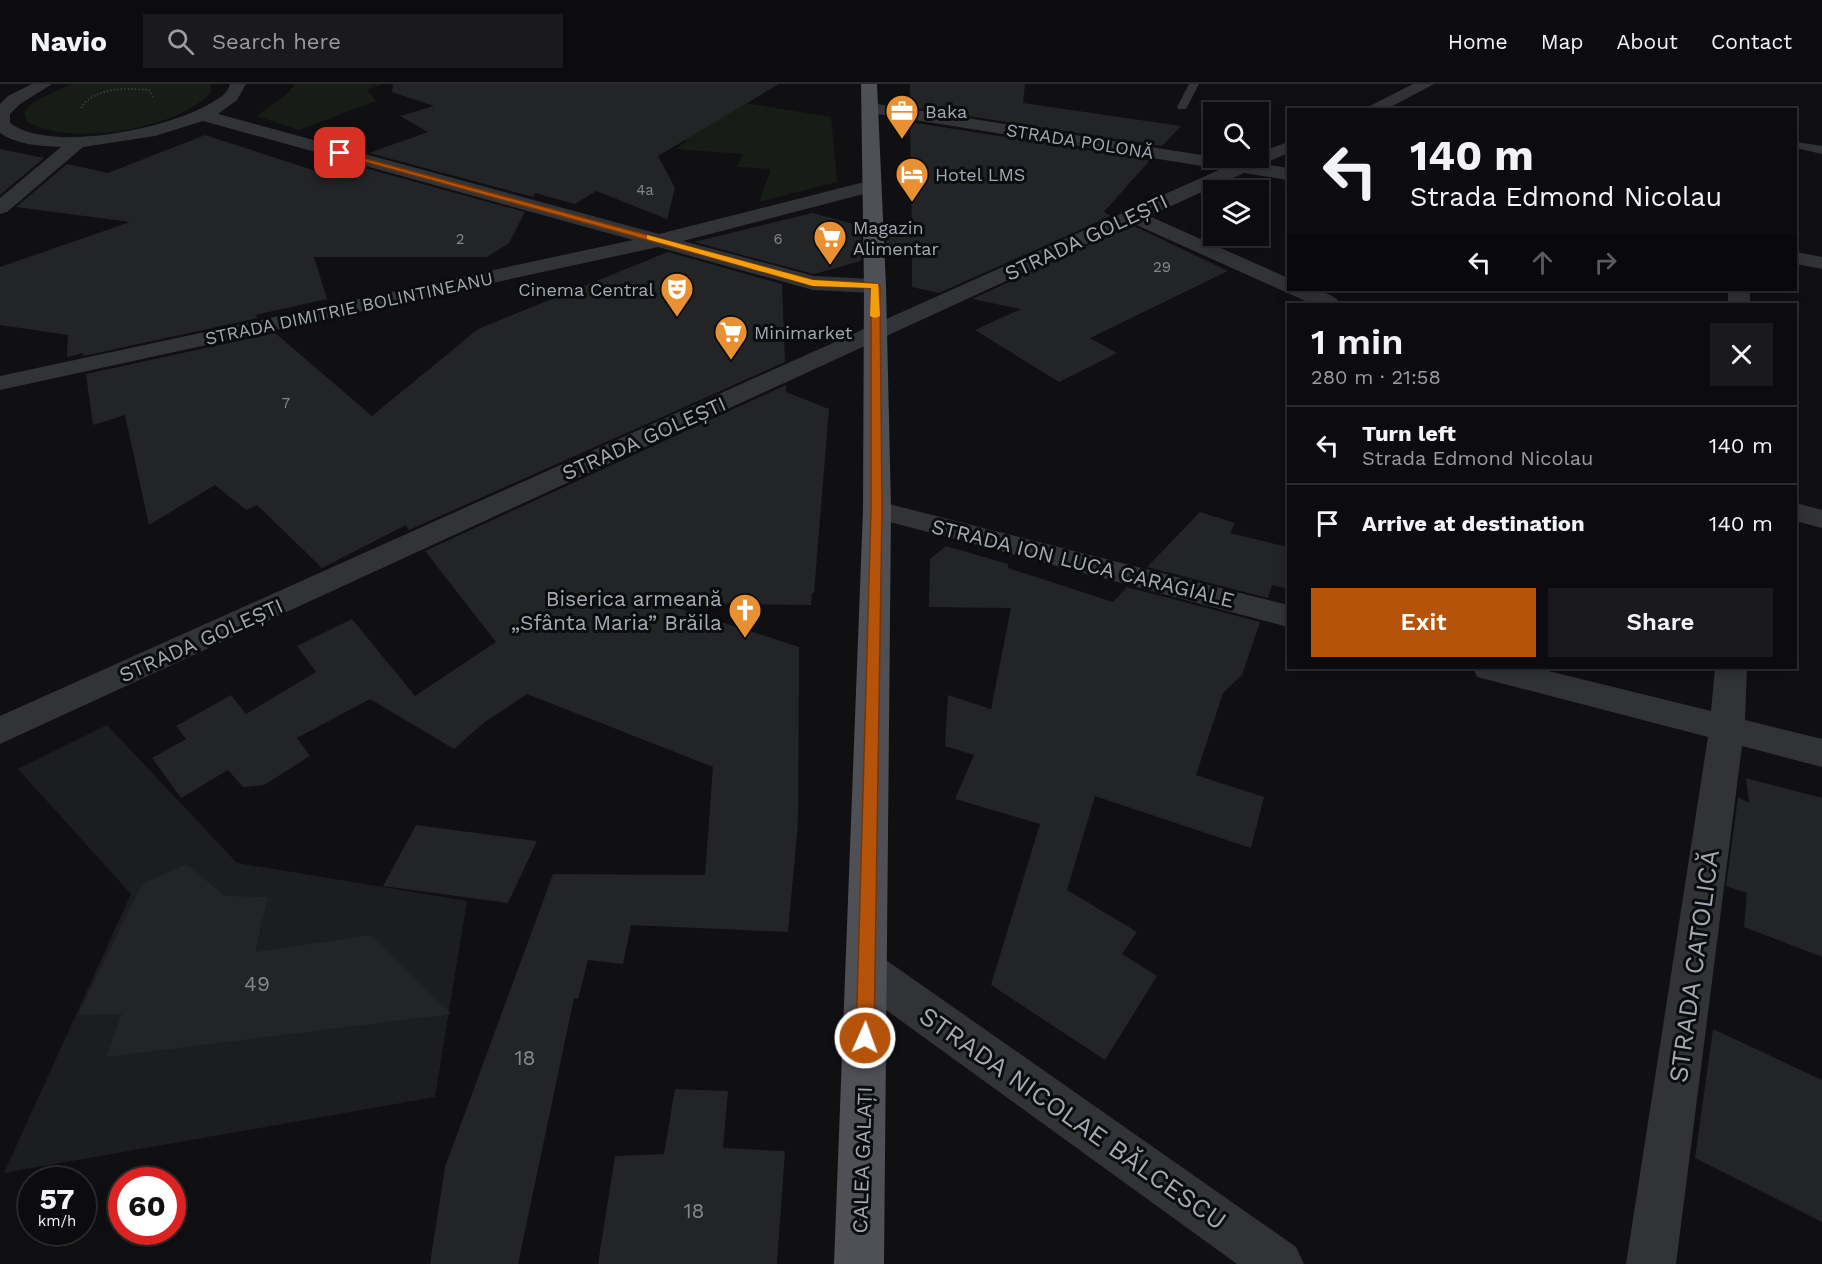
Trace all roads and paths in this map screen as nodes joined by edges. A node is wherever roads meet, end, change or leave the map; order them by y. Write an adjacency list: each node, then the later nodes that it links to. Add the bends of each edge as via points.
1 (44, 84): 9 (street, via 14,100 1,113)
2 (238, 84): 8 (street, via 227,101)
3 (1194, 84): 6 (lane)
4 (1422, 85): 7 (street)
5 (870, 96): 15 (street, STRADA POLONĂ); 19 (main road, CALEA GALAȚI)
6 (1182, 107)
7 (1374, 108)
8 (202, 115): 10 (street, via 144,133); 22 (street)
9 (1, 125): 10 (street, via 15,135 42,141)
10 (78, 142): 20 (street)
11 (1797, 145): 13 (lane)
12 (1287, 147): 14 (street, STRADA GOLEȘTI)
13 (1822, 150)
14 (1269, 155)
15 (1203, 159)
16 (1238, 168): 21 (street, STRADA GOLEȘTI)
17 (1254, 168): 18 (street, STRADA POLONĂ)
18 (1287, 174)
19 (872, 186): 22 (street, STRADA DIMITRIE BOLINTINEANU); 25 (main road, CALEA GALAȚI)
20 (0, 208)
21 (1133, 216): 26 (street); 29 (street, STRADA GOLEȘTI)
22 (661, 240): 25 (street, via 813,283); 30 (street, STRADA DIMITRIE BOLINTINEANU)
23 (1797, 258): 24 (street)
24 (1822, 262)
25 (875, 286): 29 (main road, CALEA GALAȚI)
26 (1287, 286)
27 (1298, 291): 28 (street)
28 (1327, 303)
29 (875, 333): 31 (main road, CALEA GALAȚI); 38 (street, STRADA GOLEȘTI)
30 (0, 384)
31 (877, 510): 34 (street, STRADA ION LUCA CARAGIALE); 40 (main road, CALEA GALAȚI)
32 (1797, 512): 33 (street)
33 (1822, 519)
34 (1287, 616)
35 (1493, 669): 37 (street)
36 (1731, 669): 37 (street, STRADA CATOLICĂ)
37 (1727, 729): 39 (street); 43 (street, STRADA CATOLICĂ)
38 (0, 731)
39 (1822, 753)
40 (868, 972): 41 (main road, CALEA GALAȚI); 42 (street, STRADA NICOLAE BĂLCESCU)
41 (859, 1264)
42 (1279, 1264)
43 (1651, 1264)

